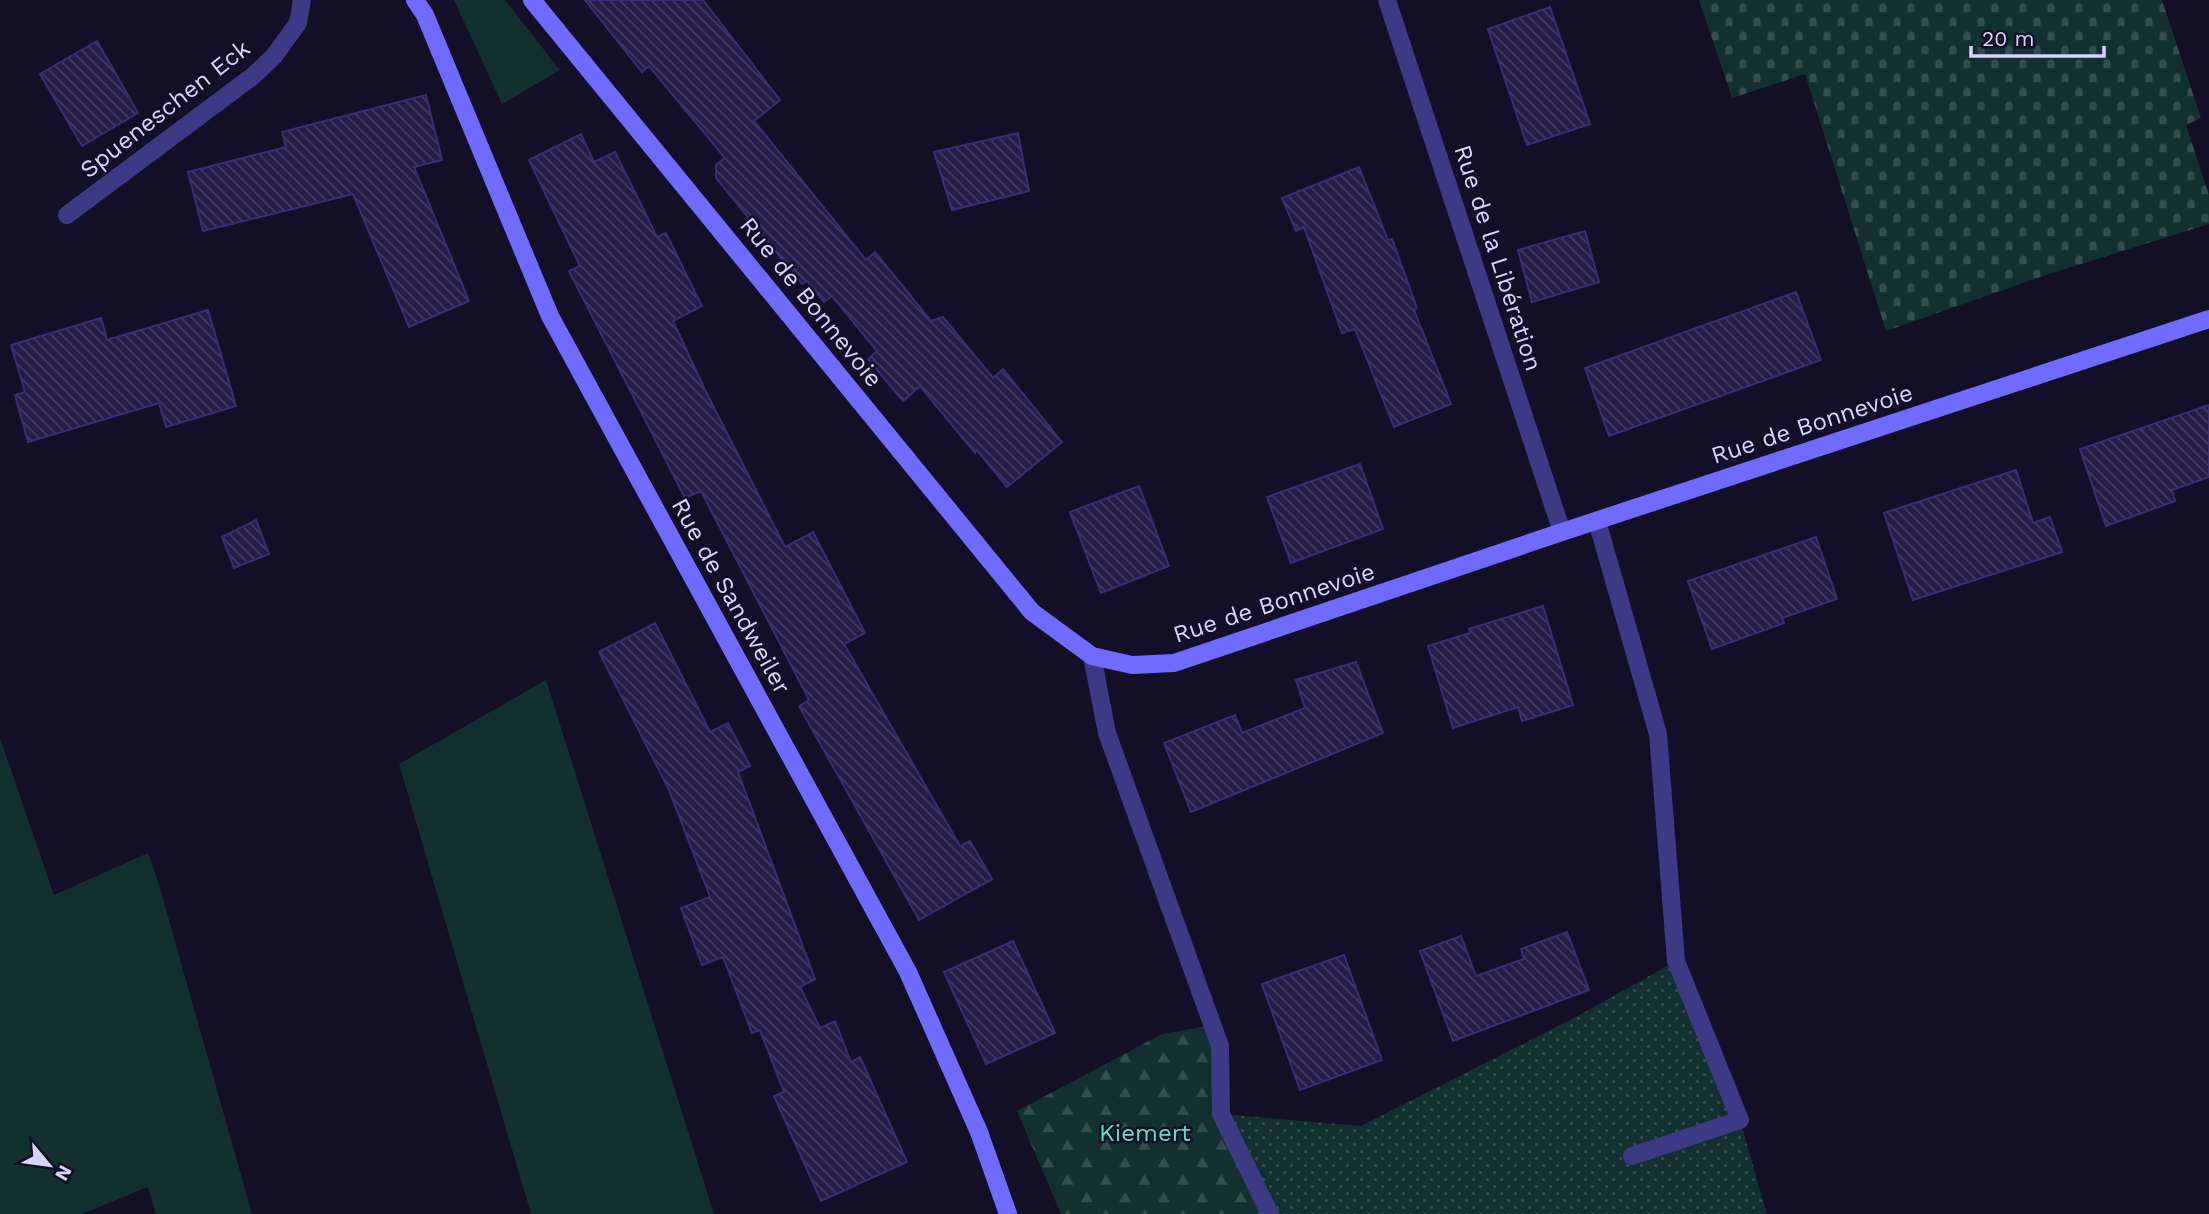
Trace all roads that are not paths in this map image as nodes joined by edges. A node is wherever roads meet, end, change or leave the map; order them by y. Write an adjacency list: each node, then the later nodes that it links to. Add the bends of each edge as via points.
1 (302, 0): 5 (street, Spueneschen Eck, via 298,23 253,76)
2 (415, 0): 11 (main road, Rue de Sandweiler, via 550,316 908,972 979,1132)
3 (532, 0): 9 (main road, Rue de Bonnevoie, via 1032,612)
4 (1387, 0): 8 (street, Rue de la Libération)
5 (67, 215)
6 (2209, 318): 7 (main road, Rue de Bonnevoie)
7 (1597, 521): 8 (main road, Rue de Bonnevoie); 10 (street, via 1658,734 1676,961 1740,1120)
8 (1562, 532): 9 (main road, Rue de Bonnevoie, via 1174,663 1132,665)
9 (1092, 656): 12 (street, via 1107,733 1220,1046 1221,1114)
10 (1632, 1156)
11 (1007, 1214)
12 (1270, 1214)

